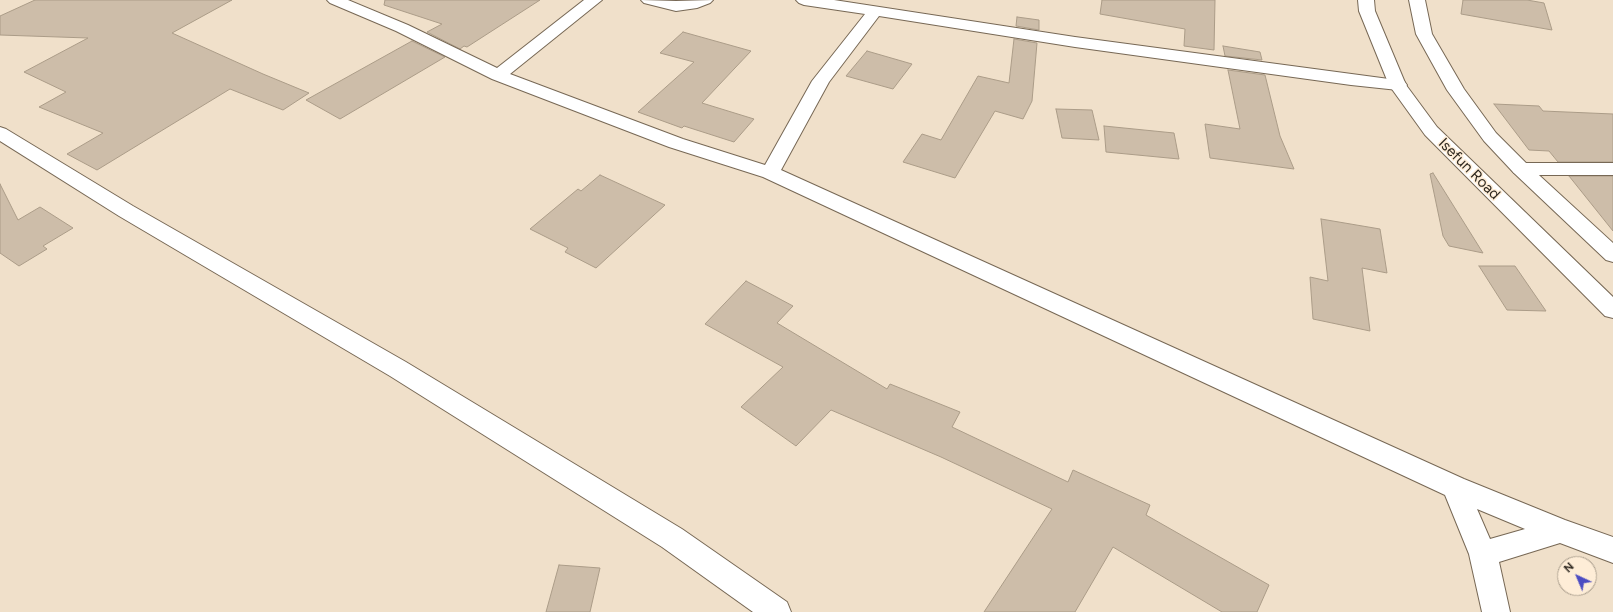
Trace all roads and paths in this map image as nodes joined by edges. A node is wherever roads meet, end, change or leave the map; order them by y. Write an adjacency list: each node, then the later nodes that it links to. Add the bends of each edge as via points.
1 (335, 0): 9 (street, via 402,28)
2 (594, 0): 9 (street)
3 (649, 0): 4 (street, via 676,6 692,5)
4 (705, 0)
5 (804, 0): 8 (street)
6 (1366, 0): 10 (street, Isefun Road, via 1367,11)
7 (1417, 0): 12 (street, via 1424,34 1456,90 1490,137)
8 (875, 11): 10 (street, via 1075,42); 14 (street, via 821,81)
9 (498, 75): 14 (street, via 676,144)
10 (1398, 85): 16 (street, Isefun Road, via 1431,131)
11 (0, 134): 21 (street, via 126,211 398,368 672,538)
12 (1521, 169): 13 (street); 15 (street)
13 (1613, 169)
14 (770, 173): 17 (street)
15 (1613, 255)
16 (1613, 310)
17 (1455, 488): 18 (street); 20 (street)
18 (1560, 531): 19 (street); 20 (street)
19 (1613, 550)
20 (1483, 554): 22 (street)
21 (777, 612)
22 (1496, 612)

